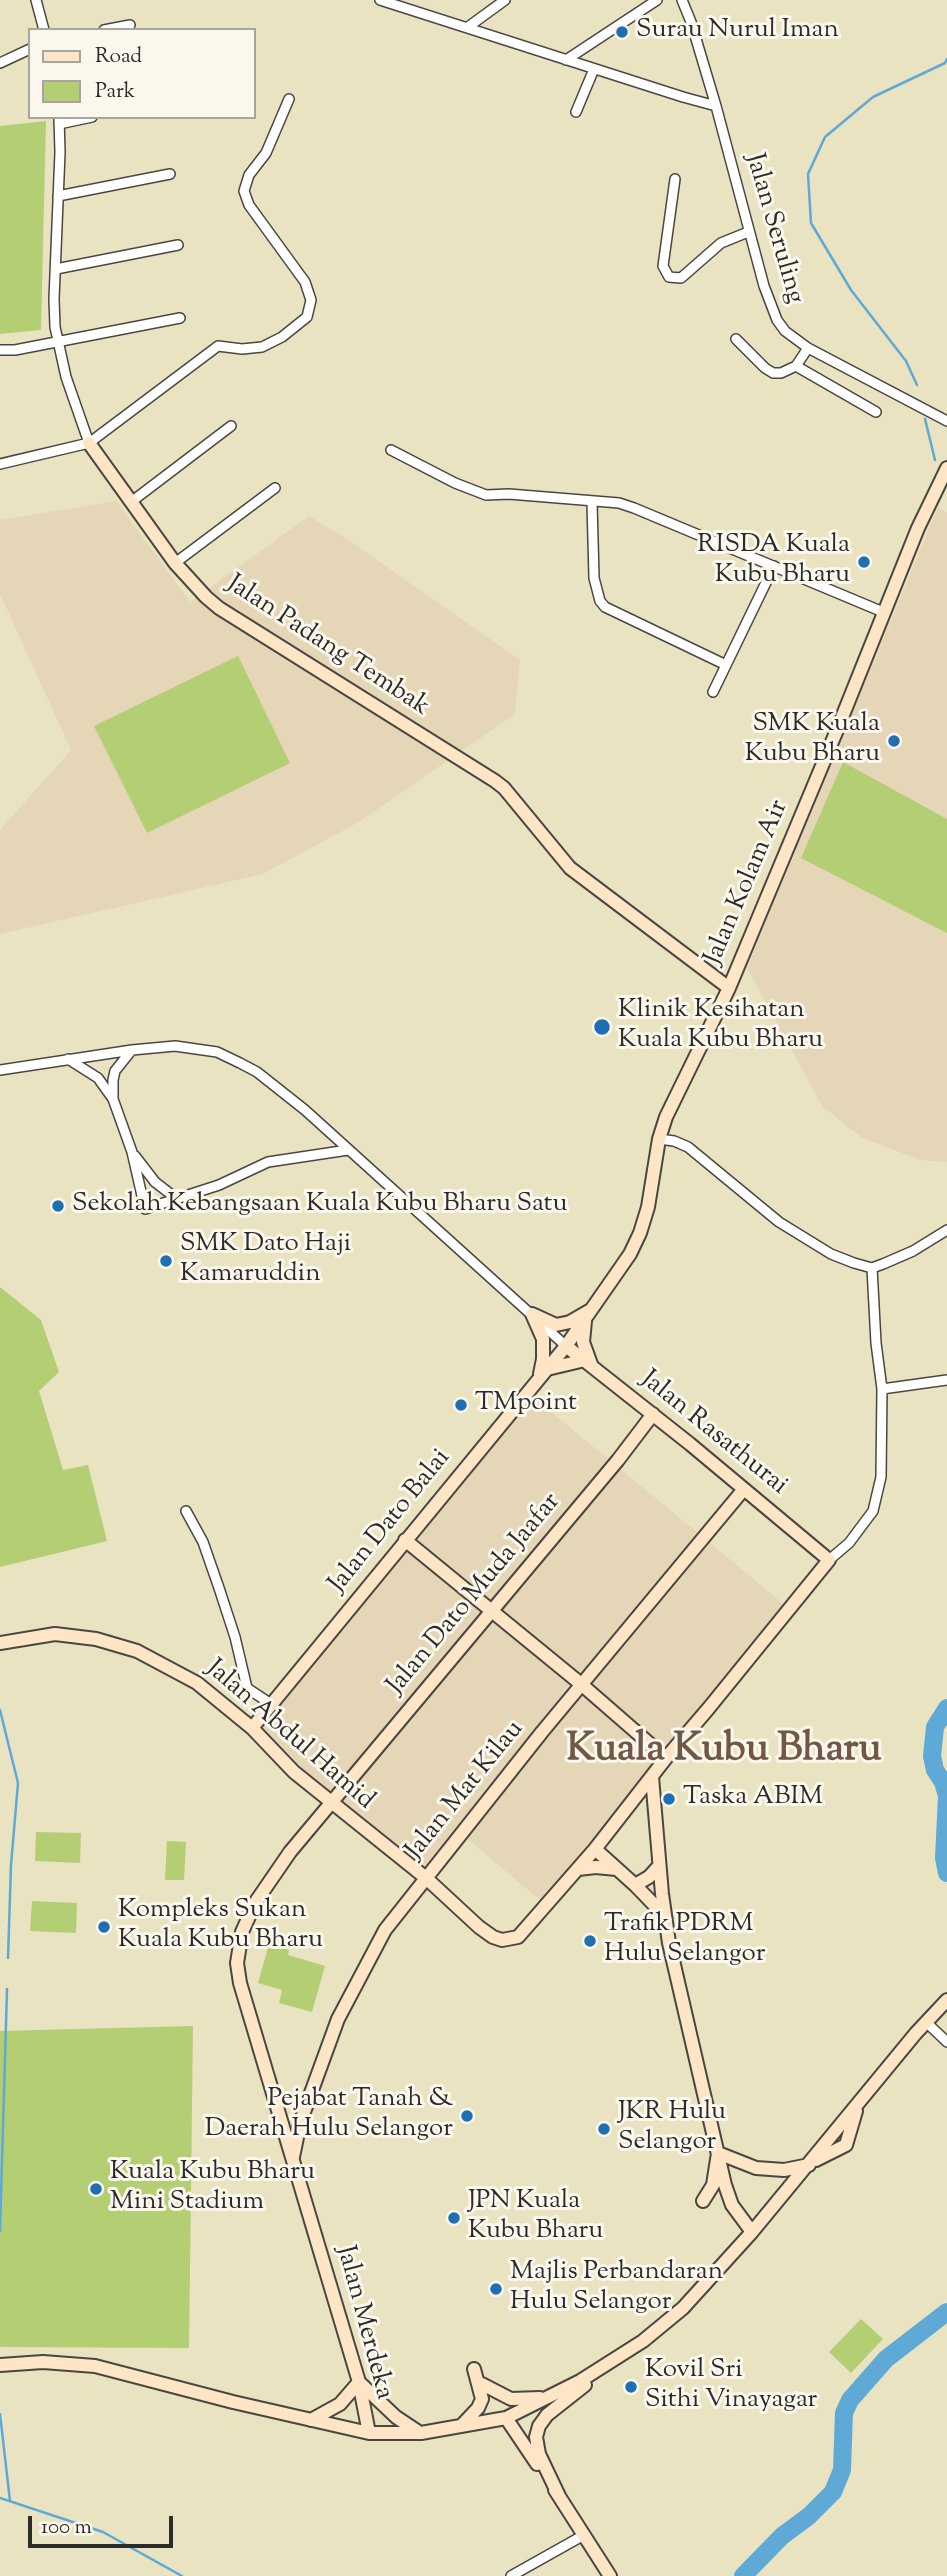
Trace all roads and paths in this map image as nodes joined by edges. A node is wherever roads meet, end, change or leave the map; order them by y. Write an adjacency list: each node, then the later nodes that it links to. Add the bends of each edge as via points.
1 (36, 0): 8 (street)
2 (380, 0): 7 (street)
3 (505, 0): 7 (street)
4 (657, 0): 11 (street)
5 (682, 0): 15 (street, Jalan Seruling)
6 (130, 25): 9 (street)
7 (468, 27): 11 (street)
8 (43, 28)
9 (114, 28)
10 (28, 50): 12 (street)
11 (566, 60): 13 (street)
12 (0, 63)
13 (594, 69): 15 (street); 16 (street)
14 (289, 99): 33 (street, via 244,191 305,282 311,300 307,317 262,347 218,346)
15 (716, 106): 21 (street, Jalan Seruling)
16 (576, 112)
17 (59, 120): 20 (street, Jalan Padang Tembak)
18 (170, 173): 20 (street)
19 (675, 179): 21 (street, via 663,266 669,277 681,278 721,243)
20 (58, 196): 23 (street, Jalan Padang Tembak)
21 (748, 232): 27 (street, Jalan Seruling, via 777,320)
22 (178, 245): 23 (street)
23 (55, 270): 26 (street, Jalan Padang Tembak)
24 (180, 318): 26 (street)
25 (736, 339): 29 (street, via 773,373)
26 (58, 341): 28 (street); 33 (street, Jalan Padang Tembak)
27 (808, 348): 29 (street); 31 (street, Jalan Seruling)
28 (0, 350)
29 (796, 366): 30 (street)
30 (876, 412)
31 (947, 421)
32 (231, 426): 38 (street)
33 (89, 443): 35 (street); 38 (street, Jalan Padang Tembak)
34 (391, 450): 39 (street, via 486,495)
35 (0, 464)
36 (947, 468): 42 (street, Jalan Kolam Air)
37 (275, 488): 40 (street)
38 (131, 502): 40 (street, Jalan Padang Tembak)
39 (592, 502): 41 (street, via 634,508); 43 (street, via 593,578 600,601)
40 (175, 563): 45 (street, Jalan Padang Tembak, via 219,608 495,781 570,868)
41 (774, 566): 42 (street); 43 (street)
42 (883, 612): 45 (street, Jalan Kolam Air)
43 (726, 665): 44 (street)
44 (713, 692)
45 (729, 989): 50 (street, Jalan Kolam Air)
46 (132, 1050): 47 (street); 49 (street, via 115,1071); 51 (street, via 199,1048 240,1063 305,1110)
47 (68, 1059): 48 (street); 49 (street, via 99,1078)
48 (0, 1070)
49 (113, 1099): 52 (street)
50 (659, 1139): 55 (street, via 688,1147 779,1222 831,1254); 56 (street, Jalan Kolam Air, via 640,1233)
51 (348, 1150): 53 (street, via 268,1162); 57 (street)
52 (132, 1152): 53 (street, via 155,1182); 53 (street, via 145,1209)
53 (177, 1199)
54 (947, 1230): 55 (street)
55 (872, 1268): 63 (street)
56 (594, 1308): 57 (street, via 564,1325); 58 (street, Jalan Kolam Air)
57 (532, 1314): 59 (street); 61 (street, via 544,1349)
58 (585, 1321): 59 (street, Jalan Kolam Air); 60 (street, via 583,1342)
59 (566, 1346): 60 (street, Jalan Rasathurai); 61 (street, Jalan Dato Balai)
60 (588, 1362): 61 (street); 64 (street, Jalan Rasathurai)
61 (543, 1373): 67 (street, Jalan Dato Balai)
62 (947, 1380): 63 (street)
63 (882, 1389): 68 (street, via 881,1477 873,1511 849,1543)
64 (653, 1414): 65 (street, Jalan Rasathurai); 69 (street, Jalan Dato Muda Jaafar)
65 (744, 1489): 68 (street, Jalan Rasathurai); 71 (street, Jalan Mat Kilau)
66 (186, 1511): 72 (street, via 219,1588 247,1688)
67 (405, 1540): 69 (street); 72 (street, Jalan Dato Balai)
68 (829, 1560): 74 (street)
69 (491, 1612): 71 (street); 76 (street, Jalan Dato Muda Jaafar)
70 (0, 1643): 73 (street, Jalan Abdul Hamid, via 55,1634 96,1639 136,1651 197,1683)
71 (581, 1684): 74 (street); 81 (street, Jalan Mat Kilau)
72 (271, 1704): 73 (street, Jalan Dato Balai)
73 (252, 1728): 76 (street, Jalan Abdul Hamid)
74 (666, 1758): 75 (street)
75 (652, 1777): 77 (street); 78 (street)
76 (330, 1803): 81 (street, Jalan Abdul Hamid); 88 (street, Jalan Merdeka, via 264,1888 239,1946 240,1983)
77 (595, 1849): 79 (street); 80 (street)
78 (659, 1866): 82 (street); 83 (street)
79 (578, 1869): 80 (street); 81 (street, Jalan Abdul Hamid, via 518,1937 502,1940 479,1927)
80 (616, 1869): 82 (street)
81 (426, 1878): 87 (street, Jalan Mat Kilau, via 368,1958 338,2019)
82 (635, 1885): 83 (street)
83 (664, 1915): 89 (street)
84 (947, 2000): 85 (street)
85 (926, 2022): 86 (street); 91 (street, via 858,2104 846,2145)
86 (947, 2042)
87 (300, 2123): 88 (street); 90 (street, Jalan Mat Kilau)
88 (282, 2128): 90 (street, Jalan Merdeka)
89 (718, 2153): 91 (street, via 756,2168 784,2170); 92 (street, via 713,2185); 93 (street, via 732,2205)
90 (293, 2161): 97 (street, Jalan Merdeka)
91 (811, 2163): 93 (street)
92 (703, 2201)
93 (752, 2232): 94 (street, via 683,2308)
94 (627, 2352): 99 (street); 105 (street, via 539,2426 536,2445)
95 (0, 2365): 101 (street, via 95,2365)
96 (474, 2369): 102 (street, via 482,2399)
97 (359, 2382): 101 (street, via 340,2404); 103 (street, Jalan Merdeka); 104 (street, via 396,2417)
98 (482, 2384): 99 (street, via 519,2400)
99 (557, 2393): 100 (street)
100 (506, 2417): 102 (street); 105 (street)
101 (311, 2420): 103 (street)
102 (459, 2427): 104 (street)
103 (369, 2433): 104 (street)
104 (421, 2433)
105 (559, 2496): 106 (street)
106 (584, 2535): 107 (street); 108 (street)
107 (511, 2576)
108 (610, 2576)

